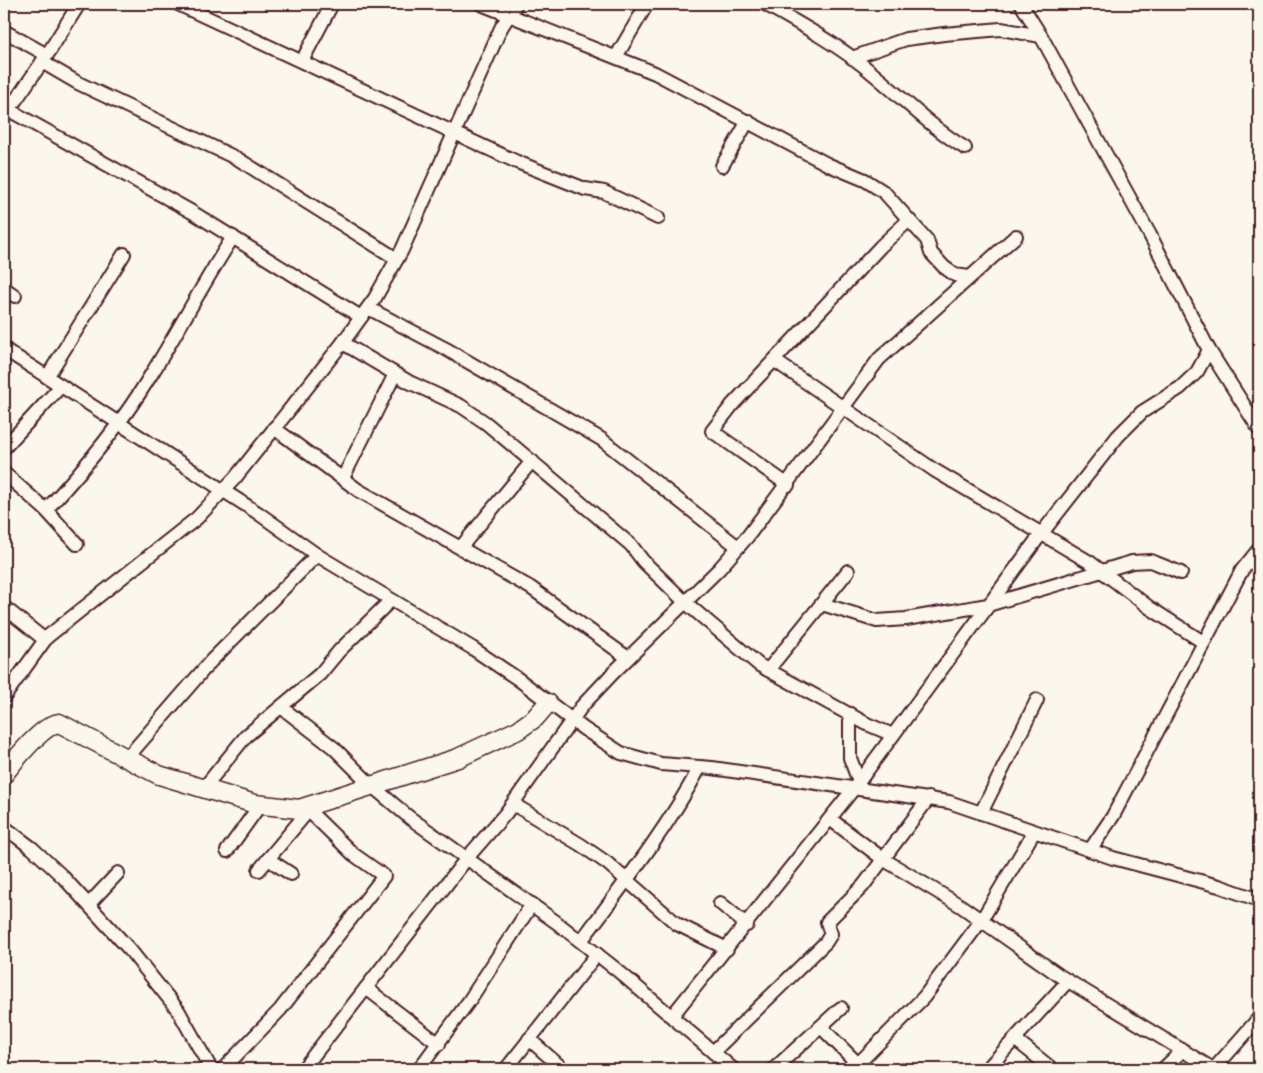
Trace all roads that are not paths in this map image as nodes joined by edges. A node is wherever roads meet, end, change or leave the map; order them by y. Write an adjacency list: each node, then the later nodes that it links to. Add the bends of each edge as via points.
1 (79, 4): 13 (street)
2 (178, 4): 14 (street)
3 (332, 4): 14 (street)
4 (481, 4): 8 (street)
5 (647, 4): 11 (street)
6 (765, 4): 12 (street)
7 (1021, 4): 10 (street)
8 (513, 9): 11 (street); 17 (street, via 500,28)
9 (4, 32): 13 (street)
10 (1041, 36): 12 (street, via 1001,29 944,34 906,39); 32 (street, via 1150,234)
11 (616, 57): 16 (street, via 655,73)
12 (852, 58): 18 (street, via 922,119)
13 (44, 59): 15 (street); 25 (street, via 78,83 238,159)
14 (302, 61): 17 (street)
15 (5, 114): 23 (street, via 192,212)
16 (748, 121): 19 (street); 21 (street, via 828,165 865,180 884,192)
17 (453, 133): 20 (street, via 585,189 604,192); 25 (street)
18 (965, 148)
19 (722, 166)
20 (658, 218)
21 (909, 220): 26 (street, via 944,267 955,275); 33 (street)
22 (1016, 236): 26 (street)
23 (233, 237): 29 (street); 38 (street, via 148,380)
24 (124, 254): 35 (street)
25 (397, 258): 29 (street)
26 (969, 277): 37 (street, via 879,359)
27 (4, 288): 28 (street)
28 (15, 296)
29 (364, 313): 30 (street); 50 (street, via 446,349 601,439)
30 (343, 343): 34 (street); 39 (street)
31 (4, 349): 35 (street)
32 (1208, 350): 40 (street); 48 (street, via 1197,372 1180,388 1142,412 1118,436)
33 (775, 361): 37 (street); 45 (street, via 712,431)
34 (395, 374): 42 (street, via 461,406); 44 (street)
35 (47, 377): 36 (street)
36 (61, 386): 38 (street); 41 (street)
37 (844, 408): 45 (street); 48 (street, via 934,470)
38 (118, 423): 46 (street); 47 (street, via 88,465)
39 (274, 428): 44 (street); 46 (street)
40 (1259, 429)
41 (4, 448)
42 (532, 461): 51 (street); 58 (street, via 631,545)
43 (4, 473): 47 (street)
44 (343, 478): 51 (street, via 380,503)
45 (788, 485): 50 (street)
46 (223, 490): 53 (street); 62 (street, via 190,524)
47 (46, 510): 49 (street)
48 (1041, 535): 54 (street); 60 (street)
49 (77, 544)
50 (738, 547): 58 (street)
51 (461, 548): 64 (street, via 531,588)
52 (1259, 549): 63 (street, via 1242,570)
53 (317, 555): 57 (street); 73 (street, via 211,661)
54 (1100, 570): 56 (street, via 1151,561); 60 (street); 63 (street)
55 (848, 571): 59 (street)
56 (1181, 573)
57 (391, 600): 68 (street, via 472,648); 69 (street, via 320,674)
58 (686, 602): 64 (street); 65 (street)
59 (822, 604): 60 (street, via 877,621); 65 (street)
60 (988, 605): 72 (street)
61 (4, 606): 62 (street)
62 (46, 640): 66 (street)
63 (1203, 642): 87 (street, via 1113,816)
64 (628, 658): 71 (street)
65 (768, 670): 70 (street)
66 (4, 697)
67 (1037, 700): 83 (street)
68 (548, 703): 71 (street); 77 (street, via 535,718 497,741 458,758)
69 (281, 706): 77 (street, via 334,748); 78 (street, via 246,736)
70 (850, 714): 72 (street); 76 (street, via 850,758)
71 (572, 720): 74 (street, via 621,753 634,758); 80 (street)
72 (893, 735): 76 (street)
73 (126, 759): 75 (street, via 65,724 54,723); 78 (street, via 159,775)
74 (700, 767): 76 (street); 95 (street, via 688,790)
75 (4, 774)
76 (857, 785): 79 (street); 84 (street)
77 (372, 786): 82 (street); 89 (street, via 410,818)
78 (203, 789): 81 (street)
79 (929, 798): 83 (street); 91 (street)
80 (513, 804): 89 (street); 95 (street, via 582,845)
81 (260, 805): 82 (street); 88 (street)
82 (307, 808): 90 (street); 118 (street, via 353,854 384,876 280,1010)
83 (981, 813): 86 (street)
84 (830, 819): 91 (street); 101 (street)
85 (4, 827): 97 (street, via 32,848)
86 (1034, 832): 87 (street); 100 (street)
87 (1090, 850): 96 (street)
88 (227, 851)
89 (467, 858): 98 (street); 106 (street)
90 (268, 859): 92 (street); 94 (street)
91 (883, 859): 100 (street); 115 (street, via 863,886 827,922 831,934 826,942)
92 (259, 870)
93 (118, 873): 97 (street)
94 (291, 874)
95 (626, 880): 102 (street); 103 (street, via 688,931 700,933)
96 (1259, 900)
97 (89, 904): 117 (street, via 178,1010)
98 (532, 904): 102 (street); 113 (street)
99 (720, 904): 101 (street)
100 (981, 921): 105 (street); 116 (street, via 924,997)
101 (747, 924): 103 (street)
102 (581, 941): 104 (street)
103 (727, 948): 108 (street)
104 (597, 954): 108 (street); 111 (street)
105 (1068, 981): 112 (street); 114 (street)
106 (366, 988): 113 (street); 119 (street)
107 (841, 1008): 110 (street)
108 (672, 1016): 115 (street)
109 (1259, 1018): 128 (street)
110 (821, 1027): 116 (street); 124 (street)
111 (530, 1039): 121 (street); 122 (street)
112 (1016, 1040): 125 (street); 126 (street)
113 (438, 1044): 120 (street)
114 (1183, 1050): 127 (street); 128 (street)
115 (713, 1052): 123 (street)
116 (855, 1067)
117 (211, 1069)
118 (223, 1069)
119 (304, 1069)
120 (419, 1069)
121 (506, 1069)
122 (563, 1069)
123 (733, 1069)
124 (774, 1069)
125 (987, 1069)
126 (1052, 1069)
127 (1163, 1069)
128 (1213, 1069)

